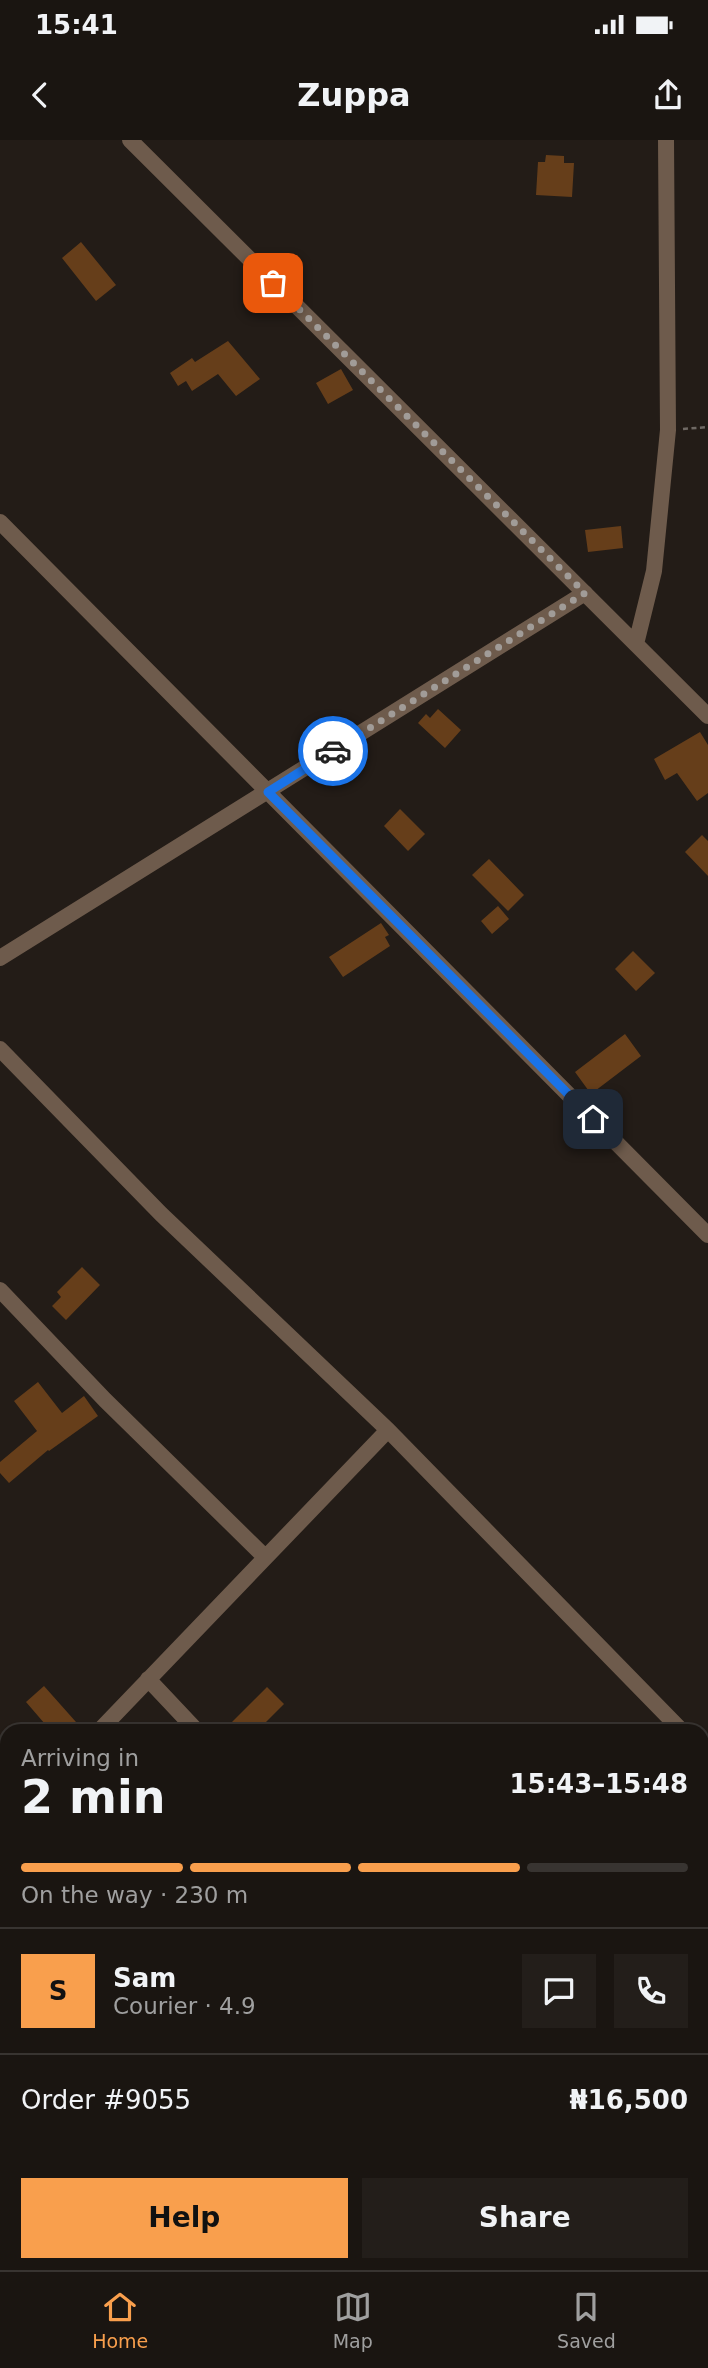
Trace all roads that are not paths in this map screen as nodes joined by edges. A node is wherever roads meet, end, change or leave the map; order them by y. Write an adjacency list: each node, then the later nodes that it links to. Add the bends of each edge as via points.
1 (130, 140): 4 (street)
2 (666, 140): 5 (street, via 668,430 654,571)
3 (0, 522): 7 (street)
4 (585, 593): 5 (street); 7 (street)
5 (636, 644): 6 (street)
6 (708, 716)
7 (268, 792): 8 (street); 10 (street)
8 (0, 958)
9 (0, 1049): 12 (street, via 161,1214)
10 (708, 1235)
11 (0, 1290): 13 (street)
12 (387, 1430): 13 (street); 17 (street)
13 (265, 1557): 14 (street)
14 (148, 1679): 15 (street); 16 (street)
15 (106, 1724)
16 (190, 1724)
17 (675, 1724)

